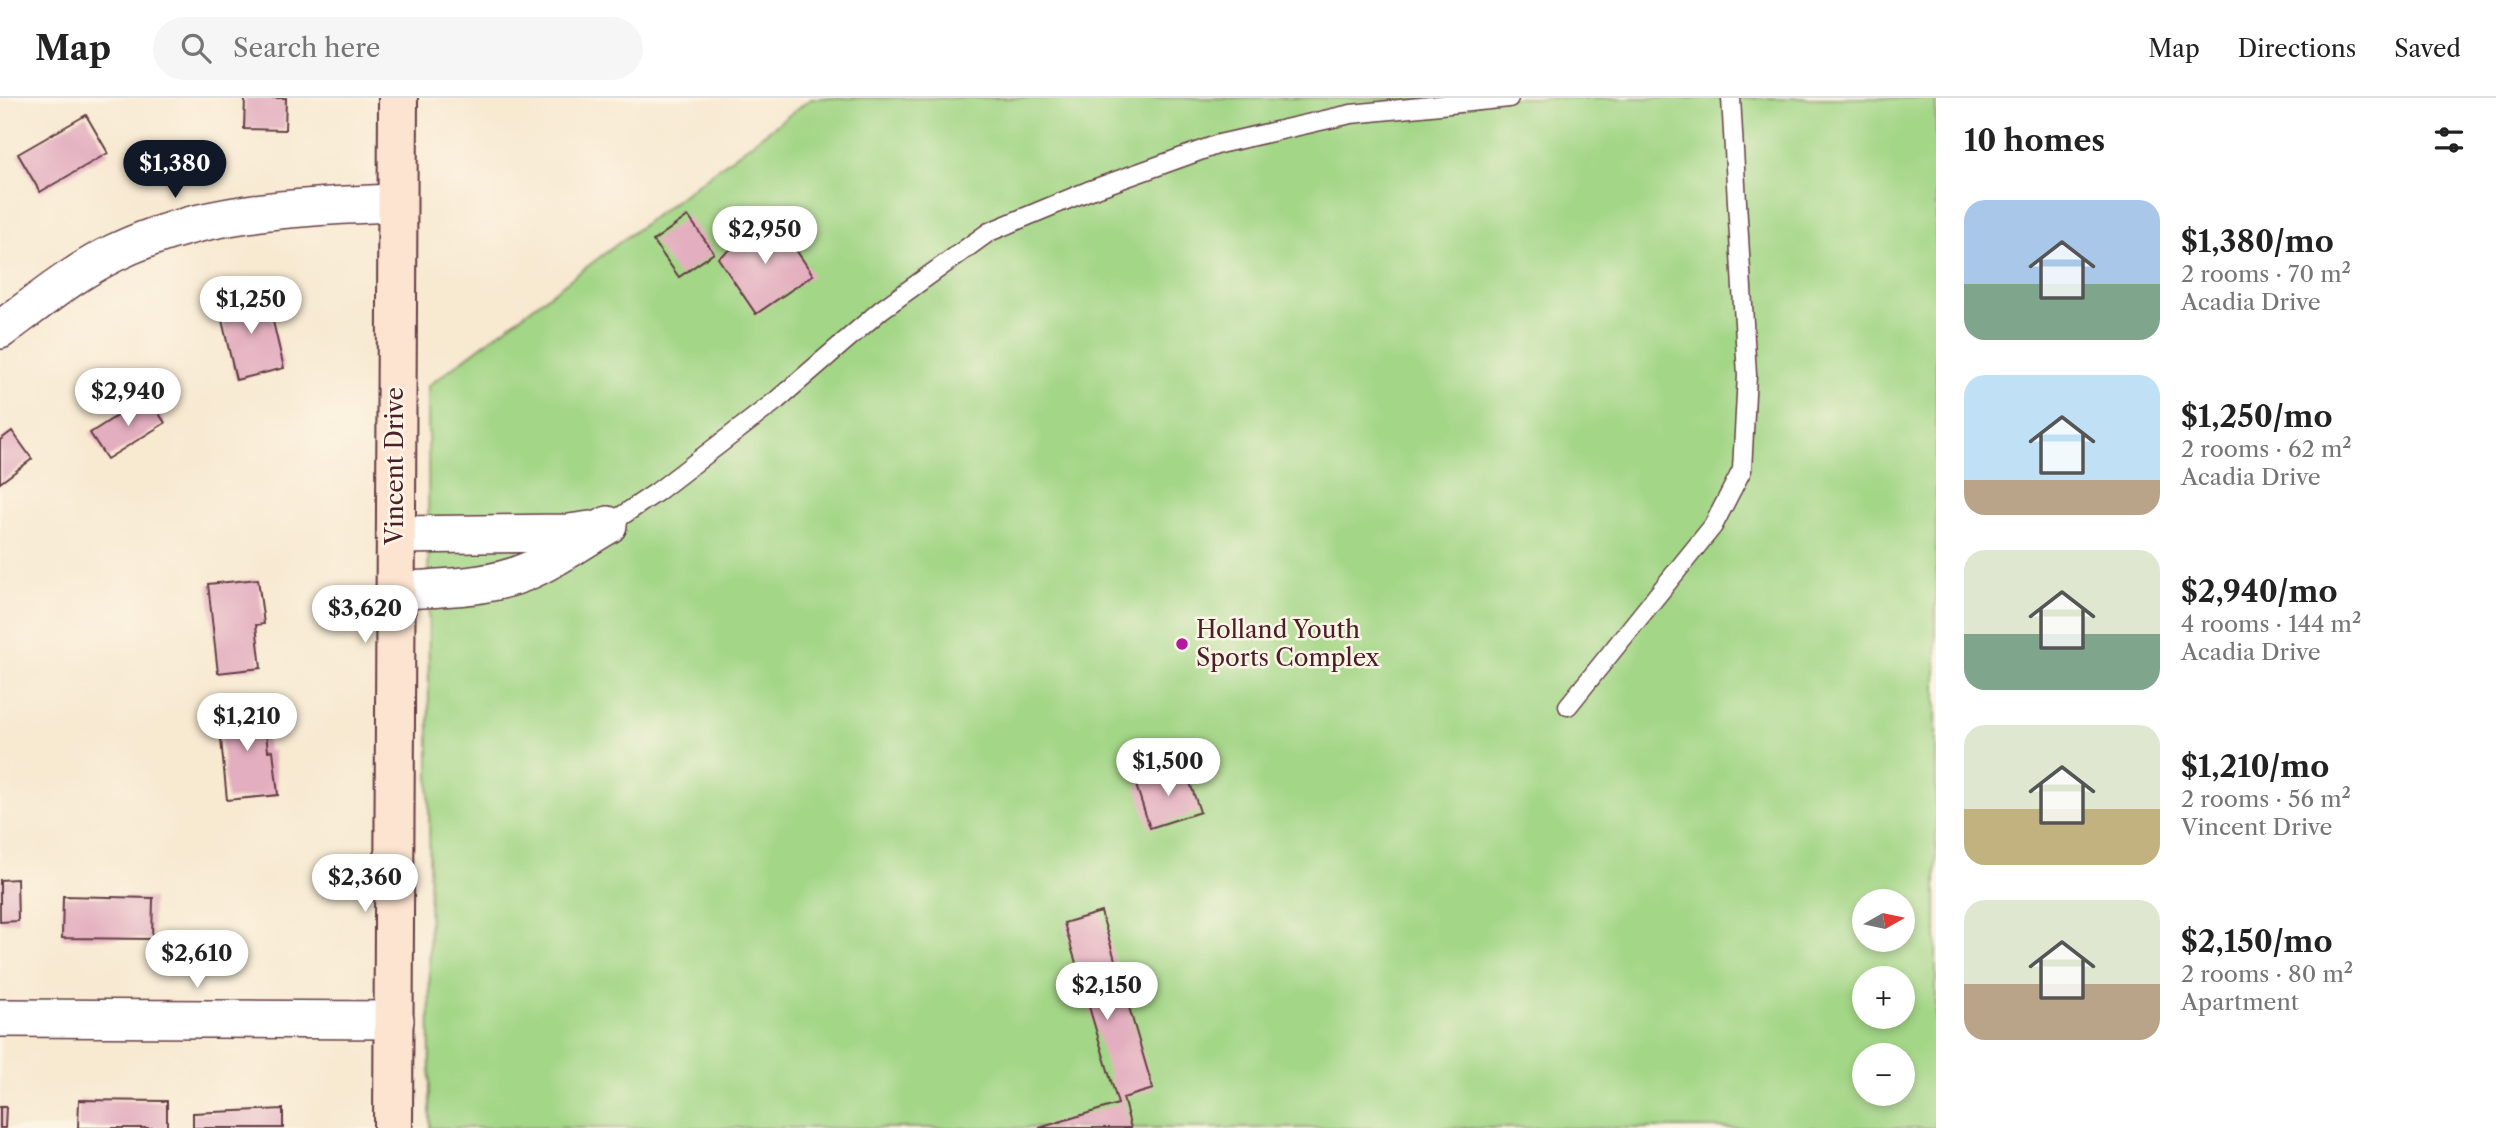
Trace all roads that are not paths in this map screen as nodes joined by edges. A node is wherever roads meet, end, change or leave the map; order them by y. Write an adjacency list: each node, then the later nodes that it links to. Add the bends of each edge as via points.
1 (398, 98): 4 (street, Vincent Drive)
2 (1509, 98): 6 (lane, via 1351,114 1219,144 989,232 881,310 777,400)
3 (1731, 98): 9 (lane, via 1747,374 1742,470 1713,526)
4 (395, 203): 5 (street, via 254,212 145,239 75,276); 7 (street, Vincent Drive)
5 (0, 330)
6 (608, 525): 7 (street, via 569,533); 8 (street, via 509,578)
7 (395, 535): 8 (street, Vincent Drive)
8 (395, 591): 11 (street, Vincent Drive)
9 (1568, 706)
10 (0, 1018): 11 (street)
11 (395, 1020): 12 (street, Vincent Drive)
12 (393, 1128)

